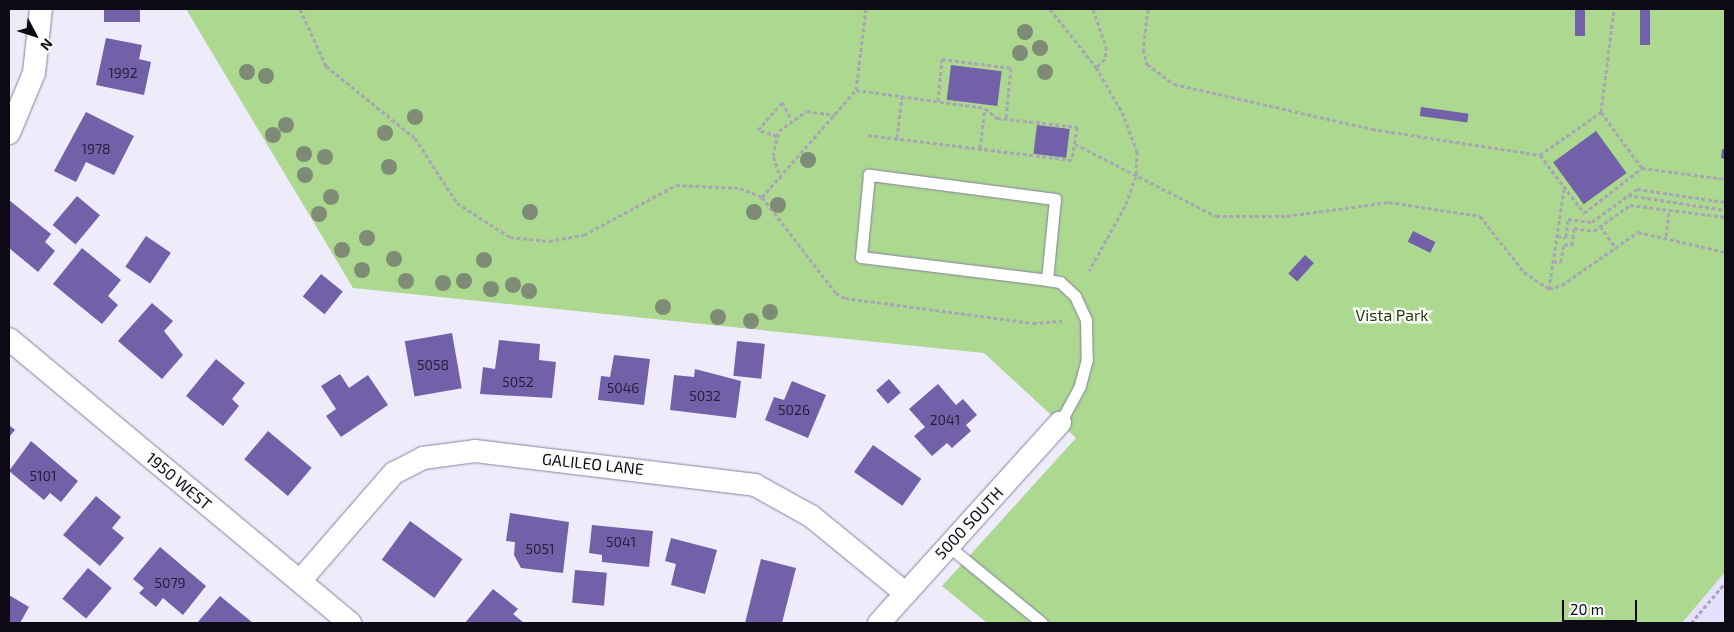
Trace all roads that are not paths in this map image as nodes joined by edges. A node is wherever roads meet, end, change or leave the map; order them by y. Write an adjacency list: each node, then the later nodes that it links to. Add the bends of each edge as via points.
1 (41, 9): 2 (street, via 34,74)
2 (9, 133)
3 (1047, 280): 3 (lane, via 861,258 869,175 1055,199); 5 (lane, via 1060,282 1075,296 1088,336 1080,386)
4 (9, 339): 7 (street, 1950 WEST)
5 (1060, 423): 6 (street, 5000 SOUTH)
6 (946, 545): 8 (street, 5000 SOUTH); 11 (lane)
7 (300, 581): 8 (street, GALILEO LANE, via 394,473 422,458 475,450 755,485 811,516); 9 (street, 1950 WEST)
8 (905, 593): 10 (street, 5000 SOUTH)
9 (350, 623)
10 (879, 623)
11 (1042, 623)

